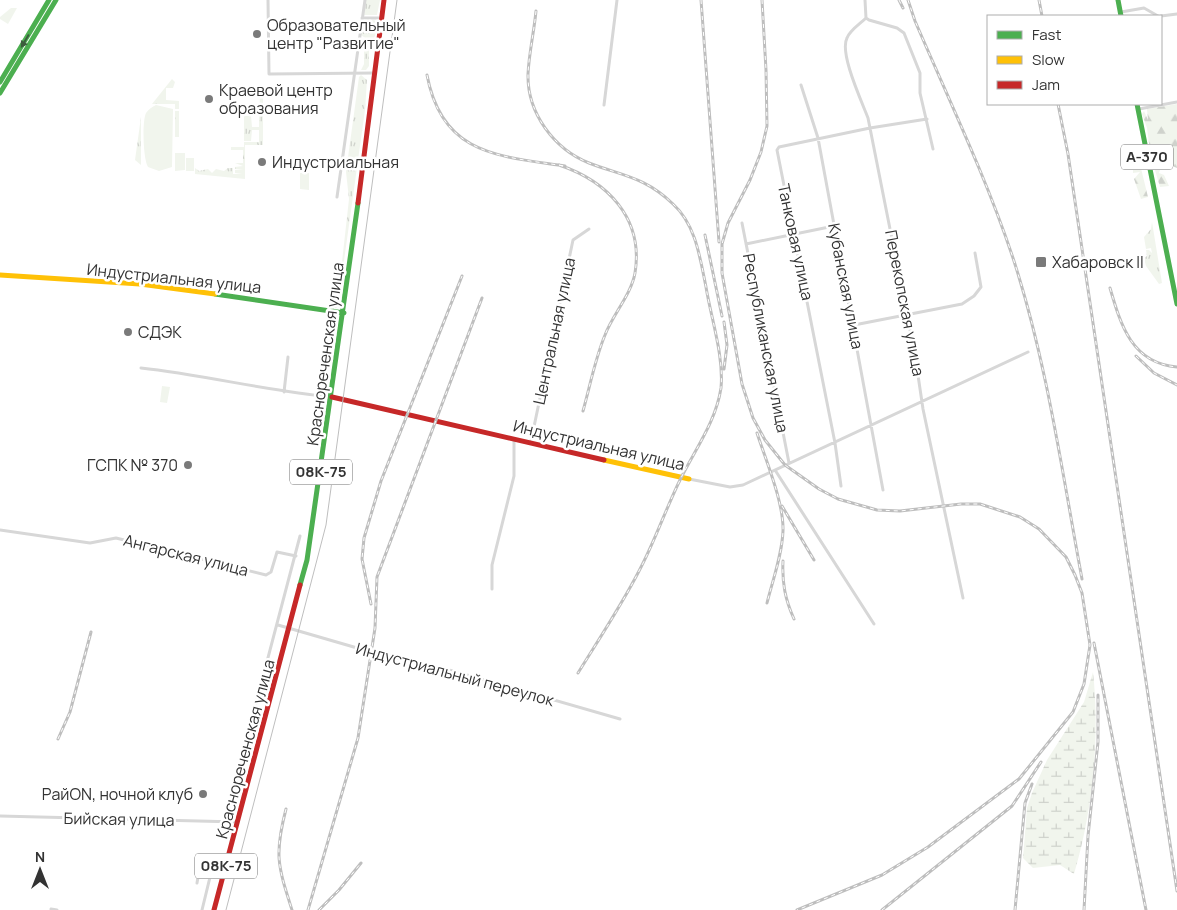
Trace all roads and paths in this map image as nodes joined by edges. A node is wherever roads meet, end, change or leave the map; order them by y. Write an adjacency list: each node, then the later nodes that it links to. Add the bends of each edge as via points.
1 (49, 0): 18 (main road, one-way to 18)
2 (56, 0): 20 (main road)
3 (268, 0): 16 (street, via 269,74)
4 (365, 0): 13 (street)
5 (384, 0): 14 (main road, Краснореченская улица)
6 (617, 0): 23 (street)
7 (865, 0): 15 (street)
8 (1118, 0): 9 (main road)
9 (1121, 14): 11 (street, via 1144,8)
10 (1177, 14): 12 (street)
11 (1157, 15)
12 (1162, 16)
13 (362, 18): 14 (street); 16 (street)
14 (382, 18): 17 (main road, Краснореченская улица)
15 (866, 18): 26 (street, via 904,33 920,73 920,93); 27 (street, Перекопская улица, via 848,35 845,44)
16 (354, 73): 17 (street); 30 (street)
17 (374, 73): 40 (main road, Краснореченская улица)
18 (0, 82)
19 (801, 85): 28 (street, Кубанская улица)
20 (0, 93)
21 (1177, 102): 22 (street)
22 (1162, 104)
23 (604, 105)
24 (1154, 105): 25 (street)
25 (1138, 107): 38 (main road, А-370)
26 (926, 119): 27 (street, Танковая улица); 29 (street)
27 (870, 128): 28 (street, Танковая улица); 41 (street, Перекопская улица)
28 (818, 138): 32 (street, Кубанская улица); 34 (street, Танковая улица, via 779,147 778,150)
29 (932, 149)
30 (337, 197)
31 (742, 222): 35 (street, Республиканская улица)
32 (834, 226): 34 (street); 42 (street, Кубанская улица)
33 (589, 229): 51 (street, Центральная улица, via 573,240)
34 (794, 235): 35 (street); 52 (street, Танковая улица)
35 (746, 244): 53 (street, Республиканская улица)
36 (975, 253): 41 (street, via 981,286 971,298 958,306)
37 (0, 275): 40 (main road, Индустриальная улица, via 140,284)
38 (1175, 283): 39 (main road, А-370)
39 (1177, 304)
40 (344, 313): 47 (main road, Краснореченская улица / 08К-75)
41 (908, 316): 42 (street); 48 (street, Перекопская улица)
42 (854, 325): 49 (street, Кубанская улица)
43 (1028, 352): 48 (street, Индустриальная улица)
44 (288, 357): 46 (street)
45 (140, 368): 46 (street, Индустриальная улица, via 189,373)
46 (284, 392): 47 (street, Индустриальная улица)
47 (332, 397): 50 (main road, Индустриальная улица); 65 (main road, Краснореченская улица / 08К-75, via 308,560)
48 (922, 402): 49 (street, Индустриальная улица); 62 (street, Перекопская улица)
49 (872, 426): 52 (street, Индустриальная улица); 57 (street, Кубанская улица)
50 (514, 438): 51 (main road, Индустриальная улица); 61 (street, via 514,476 492,565)
51 (531, 441): 55 (main road, Индустриальная улица)
52 (836, 443): 53 (street, Индустриальная улица); 56 (street, Танковая улица)
53 (789, 463): 54 (street, Индустриальная улица)
54 (775, 470): 55 (street, Индустриальная улица, via 737,486); 63 (street)
55 (689, 479)
56 (841, 486)
57 (884, 490)
58 (0, 530): 60 (street, Ангарская улица, via 90,543 116,538 266,575 271,572 277,552)
59 (300, 536): 60 (street)
60 (296, 556): 64 (street)
61 (492, 589)
62 (963, 598)
63 (874, 624)
64 (278, 625): 65 (street, Индустриальный переулок); 68 (street)
65 (290, 628): 66 (street, Индустриальный переулок); 69 (main road, Краснореченская улица / 08К-75)
66 (620, 720)
67 (0, 816): 68 (street, Бийская улица)
68 (225, 821): 69 (street, Бийская улица)
69 (238, 822): 74 (main road, Краснореченская улица / 08К-75)
70 (197, 883): 73 (street, via 199,871 211,873)
71 (51, 909): 72 (street)
72 (57, 910)
73 (202, 910)
74 (214, 910)

